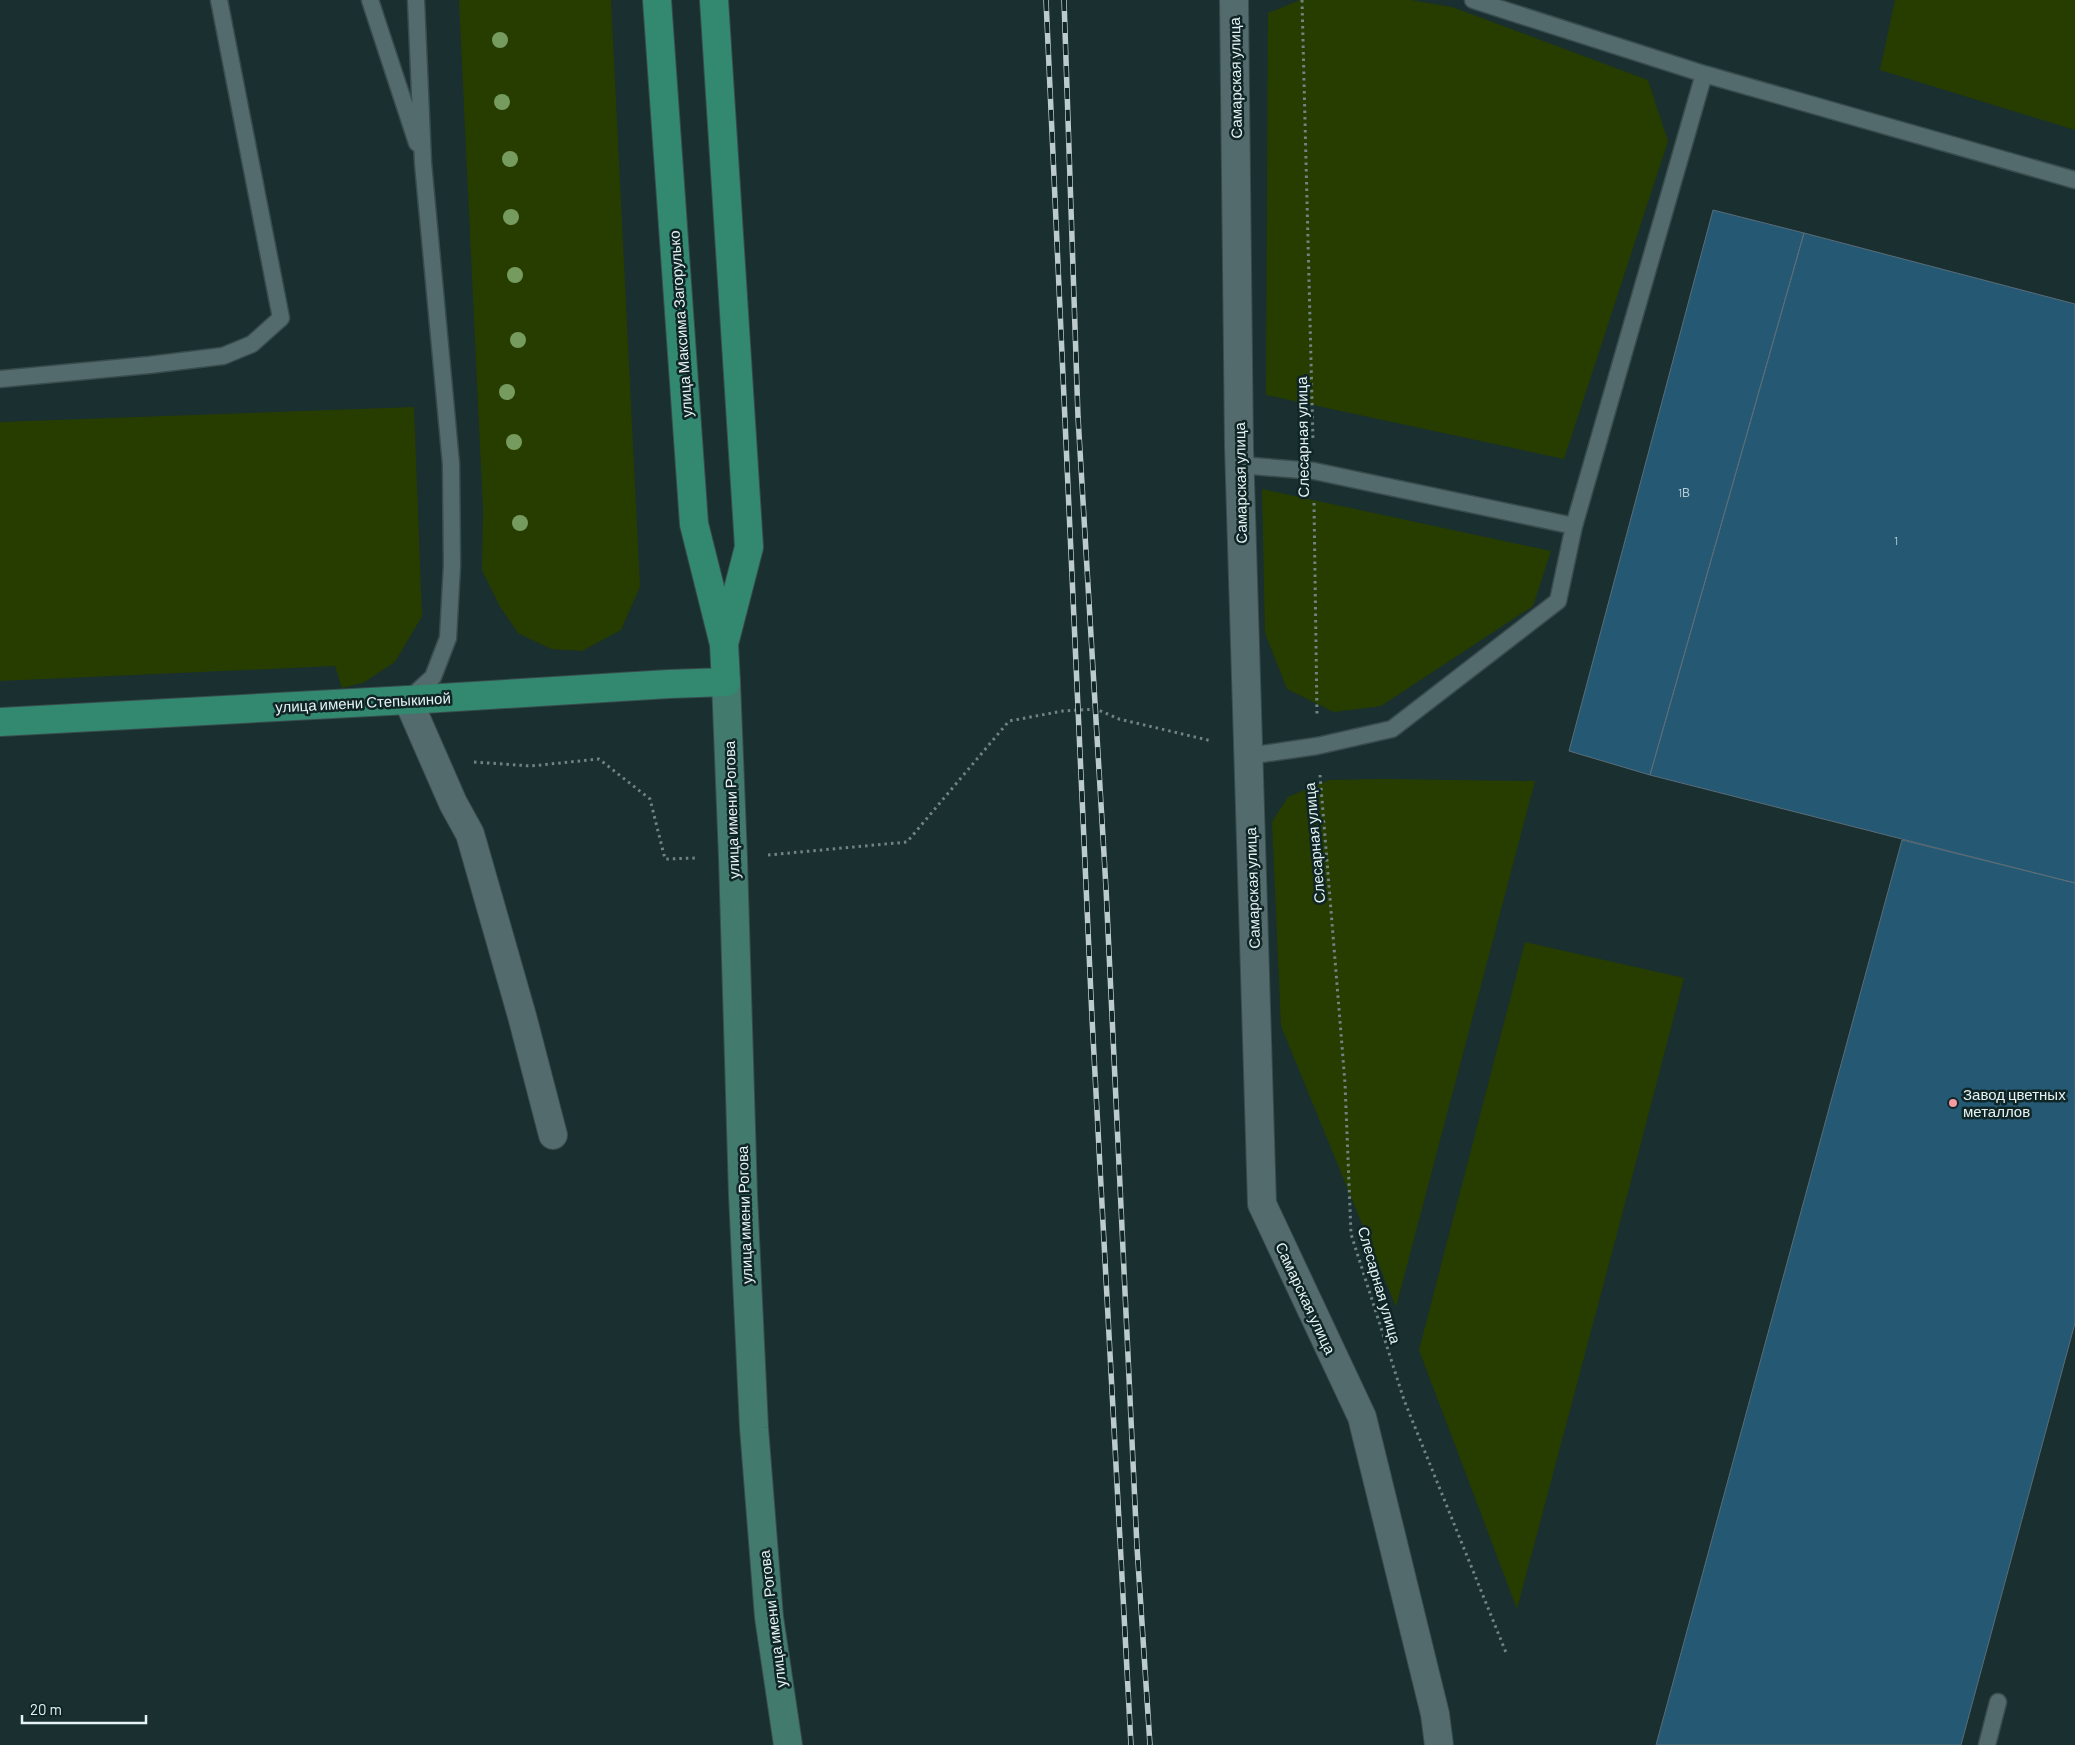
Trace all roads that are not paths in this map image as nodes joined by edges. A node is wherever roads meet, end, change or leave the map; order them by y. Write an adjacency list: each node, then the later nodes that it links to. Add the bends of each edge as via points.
1 (219, 0): 11 (lane, via 281,318 252,344 223,356)
2 (370, 0): 9 (lane)
3 (416, 0): 9 (lane)
4 (657, 0): 14 (main road, улица Максима Загорулько, via 694,524)
5 (714, 0): 14 (main road, улица Максима Загорулько, via 749,548)
6 (1234, 0): 12 (street, Самарская улица)
7 (1473, 0): 8 (lane)
8 (1704, 74): 10 (lane); 13 (lane)
9 (423, 163): 16 (lane, via 451,464 452,565 448,638 433,677)
10 (2075, 180)
11 (0, 379)
12 (1239, 465): 13 (lane, via 1314,472); 18 (street, Самарская улица)
13 (1574, 526): 18 (lane, via 1558,601 1392,729 1317,746)
14 (724, 644): 15 (main road, улица Максима Загорулько)
15 (726, 682): 16 (main road, улица имени Степыкиной); 21 (main road, улица имени Рогова, via 754,1428 769,1617)
16 (408, 700): 17 (main road, улица имени Степыкиной); 19 (street, via 470,834)
17 (0, 722)
18 (1248, 753): 22 (street, Самарская улица, via 1262,1204 1362,1417 1435,1714)
19 (553, 1134)
20 (1998, 1702): 23 (lane)
21 (788, 1745)
22 (1439, 1745)
23 (1987, 1745)

